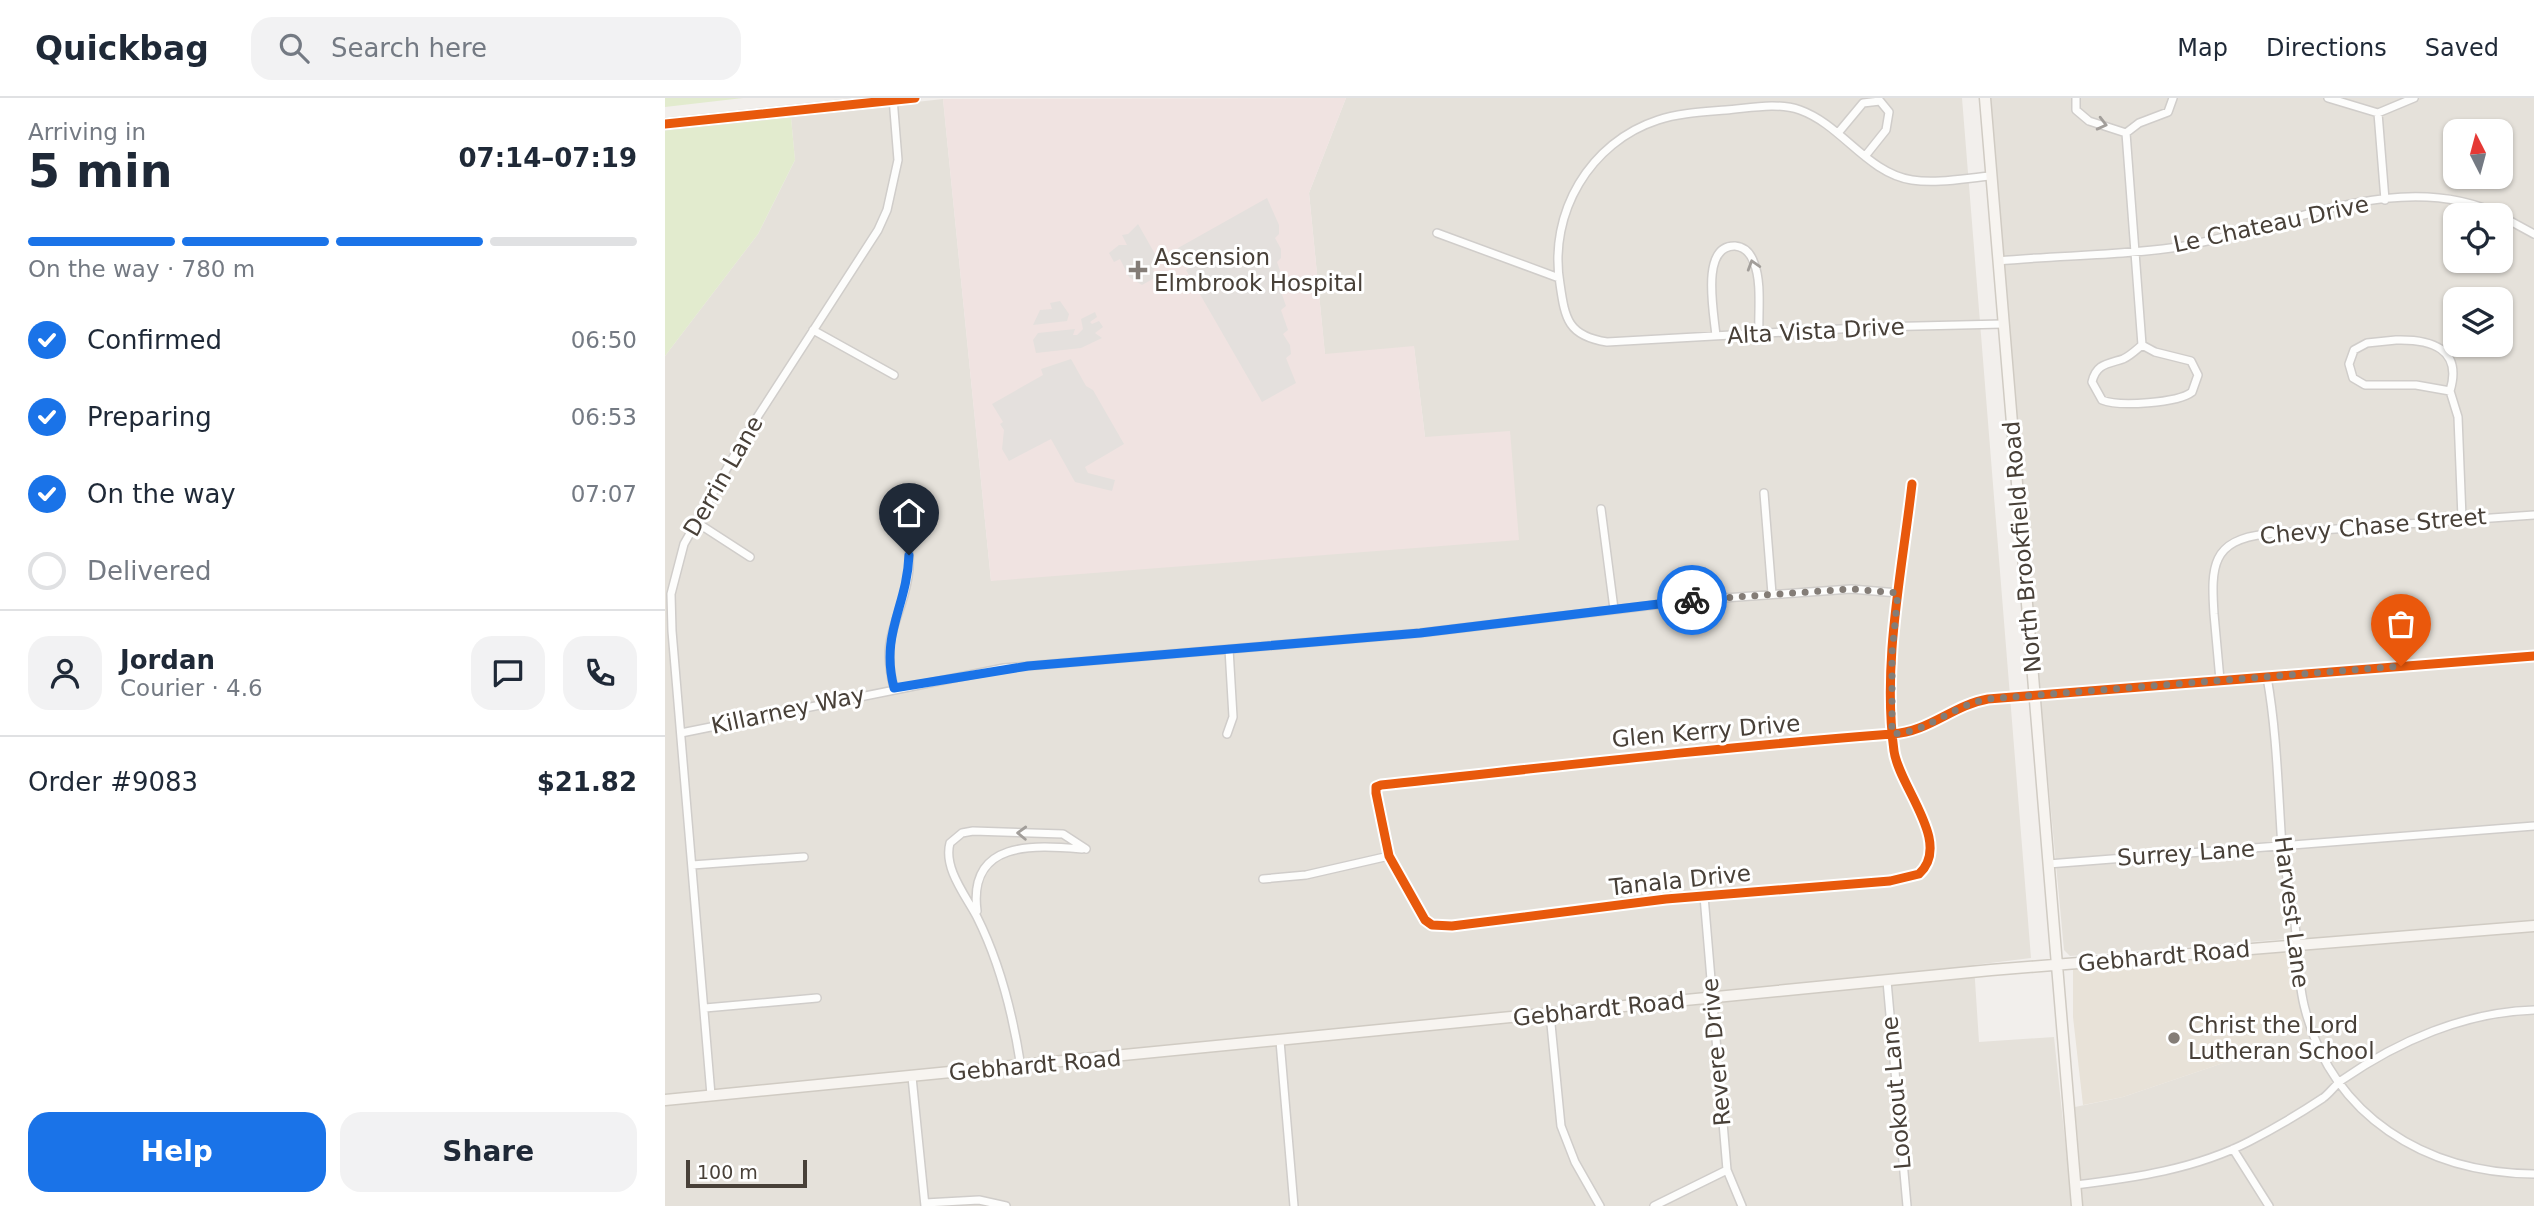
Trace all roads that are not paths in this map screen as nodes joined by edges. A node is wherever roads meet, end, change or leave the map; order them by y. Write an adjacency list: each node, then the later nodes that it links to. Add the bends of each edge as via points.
1 (915, 98): 7 (street)
2 (1985, 98): 13 (street, North Brookfield Road)
3 (2076, 98): 11 (street, one-way to 11, via 2076,110 2089,121)
4 (2173, 98): 11 (street, via 2168,112)
5 (2328, 98): 8 (street)
6 (2414, 98): 8 (street)
7 (893, 99): 9 (street); 23 (street, Derrin Lane, via 898,160 887,210)
8 (2378, 113): 14 (street)
9 (665, 124)
10 (1838, 133): 12 (street, Alta Vista Drive); 12 (street, via 1863,103 1880,101 1889,111 1889,124); 21 (street, Alta Vista Drive, via 1802,111 1784,107 1686,114 1639,127 1603,151 1573,194 1564,218)
11 (2126, 133): 19 (street)
12 (1866, 155): 13 (street, Alta Vista Drive, via 1886,171 1911,180)
13 (1991, 176): 20 (street, North Brookfield Road)
14 (2385, 200): 15 (street, Le Chateau Drive); 19 (street, Le Chateau Drive, via 2311,211 2220,239)
15 (2459, 203)
16 (2513, 222): 18 (street, Le Chateau Drive)
17 (1437, 233): 21 (street)
18 (2534, 234)
19 (2135, 251): 20 (street, Le Chateau Drive); 26 (street)
20 (1998, 261): 22 (street, North Brookfield Road)
21 (1559, 278): 25 (street, Alta Vista Drive, via 1565,316 1575,331 1589,339)
22 (2003, 324): 24 (street, Alta Vista Drive); 45 (street, North Brookfield Road)
23 (813, 330): 27 (street); 34 (street, Derrin Lane)
24 (1759, 333): 25 (street, Alta Vista Drive); 25 (street, one-way to 25, via 1755,265 1748,251 1737,246 1723,248 1714,257)
25 (1716, 336)
26 (2142, 345): 26 (street, via 2125,358 2098,368 2092,382 2102,400 2158,401 2192,392 2198,375 2191,361)
27 (894, 375)
28 (2450, 391): 28 (street, via 2449,360 2427,341 2367,343 2351,356 2350,370 2358,383); 33 (street, via 2458,416)
29 (1912, 484): 37 (street)
30 (1764, 493): 38 (street)
31 (1601, 509): 39 (street)
32 (2534, 515): 33 (street, Chevy Chase Street)
33 (2462, 518): 43 (street, Chevy Chase Street, via 2251,535 2230,543 2218,557 2212,577)
34 (696, 522): 36 (street); 46 (street, Derrin Lane, via 675,569 671,594)
35 (907, 528): 44 (street, via 909,574 889,638)
36 (750, 557)
37 (1898, 593): 38 (street, Killarney Way, via 1851,589); 48 (street)
38 (1772, 594): 39 (street, Killarney Way)
39 (1613, 609): 40 (street, Killarney Way, via 1420,633)
40 (1229, 649): 44 (street, Killarney Way, via 1004,668); 47 (street, via 1233,717)
41 (2534, 656): 42 (street, Glen Kerry Drive)
42 (2267, 677): 43 (street, Glen Kerry Drive); 50 (street, Harvest Lane)
43 (2220, 680): 45 (street, Glen Kerry Drive)
44 (894, 688): 46 (street, Killarney Way)
45 (2034, 696): 48 (street, Glen Kerry Drive, via 1978,700 1921,729); 53 (street, North Brookfield Road)
46 (681, 733): 54 (street, Derrin Lane)
47 (1227, 734)
48 (1892, 734): 51 (street, Glen Kerry Drive, via 1674,751 1376,787); 56 (street, Tanala Drive, via 1898,769 1926,824 1930,855 1925,869 1904,879)
49 (2534, 826): 50 (street, Surrey Lane)
50 (2282, 845): 53 (street, Surrey Lane); 59 (street, Harvest Lane)
51 (1389, 856): 55 (street, via 1306,875); 56 (street, Tanala Drive, via 1432,925)
52 (804, 857): 54 (street)
53 (2048, 864): 60 (street, North Brookfield Road)
54 (692, 865): 64 (street, Derrin Lane)
55 (1263, 879)
56 (1704, 896): 63 (street, Revere Drive)
57 (979, 920): 57 (street, one-way to 57, via 979,880 1004,852 1028,845 1086,849 1063,834 973,831 955,837 948,859); 68 (street, via 1009,998)
58 (2534, 926): 59 (street, Gebhardt Road)
59 (2297, 944): 60 (street, Gebhardt Road); 70 (street, Harvest Lane, via 2309,1023)
60 (2057, 964): 61 (street, Gebhardt Road); 76 (street, North Brookfield Road)
61 (1887, 981): 63 (street, Gebhardt Road); 83 (street, Lookout Lane)
62 (817, 998): 64 (street)
63 (1712, 998): 66 (street, Gebhardt Road); 74 (street, Revere Drive)
64 (705, 1007): 71 (street, Derrin Lane)
65 (2534, 1010): 70 (street, via 2441,1028 2402,1044)
66 (1550, 1014): 67 (street, Gebhardt Road); 80 (street, via 1561,1126)
67 (1280, 1041): 68 (street, Gebhardt Road); 79 (street)
68 (1021, 1067): 69 (street, Gebhardt Road)
69 (912, 1077): 71 (street, Gebhardt Road); 77 (street)
70 (2339, 1082): 73 (street, via 2295,1116); 75 (street, Harvest Lane, via 2374,1119 2418,1151 2469,1169)
71 (711, 1095): 72 (street, Gebhardt Road)
72 (665, 1100)
73 (2233, 1149): 76 (street, via 2143,1176); 85 (street)
74 (1727, 1170): 81 (street); 82 (street, Revere Drive)
75 (2534, 1174)
76 (2075, 1185): 84 (street, North Brookfield Road)
77 (925, 1205): 78 (street, via 979,1200)
78 (1006, 1206)
79 (1294, 1206)
80 (1600, 1206)
81 (1654, 1206)
82 (1742, 1206)
83 (1907, 1206)
84 (2077, 1206)
85 (2269, 1206)

